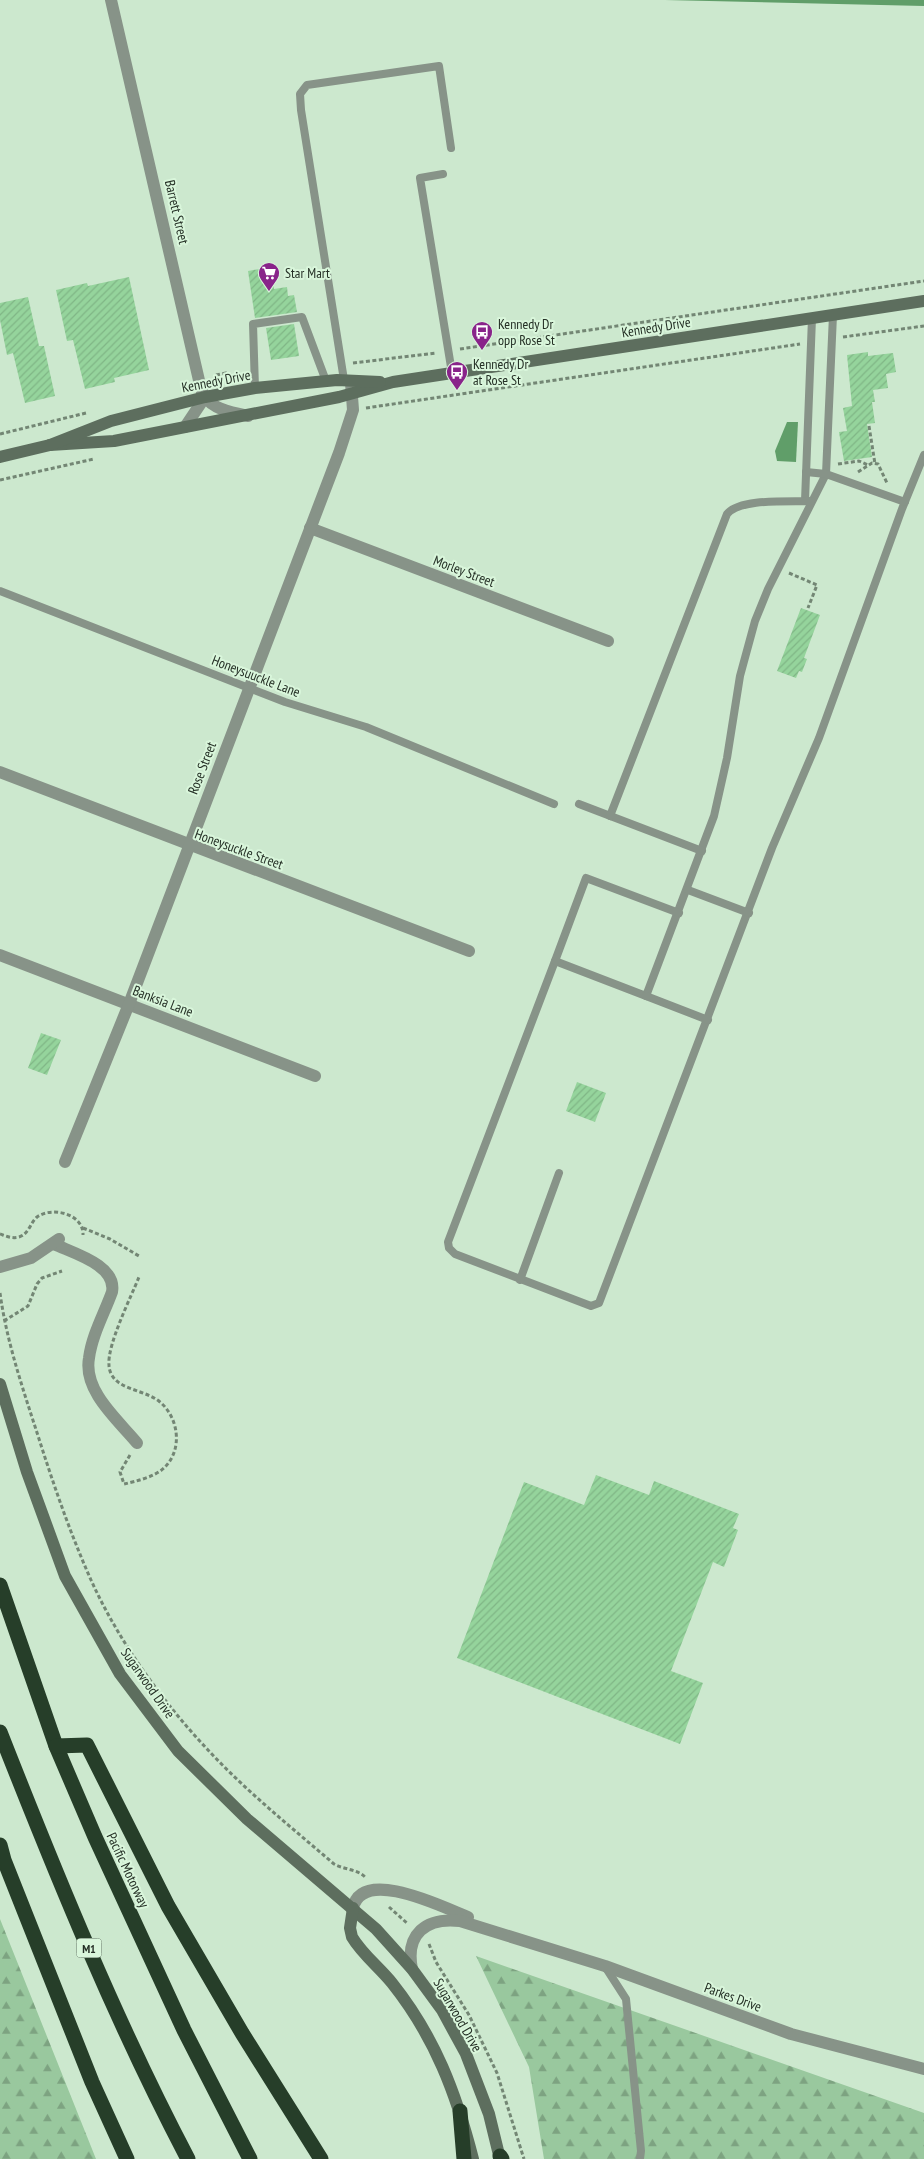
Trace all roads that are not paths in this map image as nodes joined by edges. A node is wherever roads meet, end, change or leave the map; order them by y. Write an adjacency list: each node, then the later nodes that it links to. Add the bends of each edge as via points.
1 (111, 0): 13 (street, Barrett Street)
2 (451, 148): 8 (lane, via 440,66 326,81 306,86 300,94 342,365)
3 (443, 174): 7 (lane, via 420,178)
4 (924, 301): 5 (street, Kennedy Drive)
5 (833, 315): 6 (street, Kennedy Drive); 19 (lane)
6 (812, 318): 7 (street, Kennedy Drive); 20 (lane)
7 (452, 373): 11 (street, Kennedy Drive)
8 (347, 380): 9 (street, Kennedy Drive); 11 (street, Kennedy Drive); 12 (street, Rose Street)
9 (326, 381): 10 (street, Kennedy Drive); 10 (lane, via 302,317 254,324)
10 (255, 382): 13 (street, Kennedy Drive)
11 (393, 382): 12 (street, Kennedy Drive)
12 (352, 394): 14 (street, Kennedy Drive); 23 (street, Rose Street, via 351,418)
13 (204, 397): 14 (street, via 213,406); 15 (street); 16 (street, Kennedy Drive, via 111,421)
14 (248, 416): 15 (street, Kennedy Drive)
15 (185, 427): 16 (street, Kennedy Drive, via 114,441)
16 (50, 445): 18 (street, Kennedy Drive)
17 (924, 455): 22 (lane)
18 (0, 457)
19 (826, 470): 20 (lane); 21 (lane); 22 (lane)
20 (806, 472): 21 (lane)
21 (808, 501): 30 (lane, via 743,505 727,514); 32 (lane, via 760,608 747,648 723,780)
22 (905, 502): 35 (lane, via 819,738 772,848)
23 (310, 528): 25 (street, Morley Street); 26 (street, Rose Street)
24 (0, 591): 26 (lane, Honeysuuckle Lane)
25 (608, 641)
26 (249, 687): 28 (lane, Honeysuuckle Lane, via 293,705 366,727); 31 (street, Rose Street)
27 (0, 772): 31 (street, Honeysuckle Street)
28 (554, 804)
29 (579, 804): 30 (lane)
30 (610, 816): 32 (lane)
31 (188, 846): 36 (street, Honeysuckle Street); 40 (street, Rose Street)
32 (702, 851): 33 (lane)
33 (688, 890): 34 (lane); 35 (lane)
34 (679, 912): 38 (lane, via 586,878); 39 (lane)
35 (749, 912): 41 (lane)
36 (469, 951)
37 (0, 955): 40 (street, Banksia Lane)
38 (555, 961): 39 (lane); 46 (lane, via 448,1244 455,1254)
39 (646, 996): 41 (lane)
40 (129, 1004): 42 (street, Banksia Lane); 43 (street, Rose Street)
41 (708, 1020): 46 (lane, via 599,1303 591,1306)
42 (315, 1076)
43 (65, 1162)
44 (559, 1173): 46 (lane)
45 (0, 1267): 48 (street, via 31,1258 56,1242 101,1267 111,1277 112,1292 91,1348 89,1372 98,1395)
46 (520, 1280)
47 (0, 1384): 53 (street, Sugarwood Drive, via 27,1472 66,1576 120,1674 178,1751 247,1819)
48 (137, 1443)
49 (0, 1585): 51 (highway, Pacific Motorway)
50 (0, 1732): 61 (highway, M1, via 125,2031)
51 (56, 1746): 62 (highway, Pacific Motorway, via 180,2021); 63 (highway, via 87,1745 168,1906)
52 (0, 1845): 60 (highway, via 92,2082)
53 (353, 1908): 54 (street, Parkes Drive, via 358,1895 377,1889 392,1890); 56 (street, Sugarwood Drive); 58 (street, via 352,1937 392,1983 419,2022 442,2063)
54 (534, 1943): 55 (street, Parkes Drive); 56 (street, Parkes Drive, via 454,1920 435,1922 418,1932 411,1948)
55 (605, 1966): 57 (street, Parkes Drive, via 791,2034); 66 (lane, via 626,1999)
56 (412, 1969): 59 (street, Sugarwood Drive, via 442,2010 466,2054 489,2114)
57 (924, 2069)
58 (460, 2111): 64 (highway); 65 (street)
59 (501, 2158)
60 (127, 2159)
61 (188, 2159)
62 (250, 2159)
63 (321, 2159)
64 (464, 2159)
65 (473, 2159)
66 (640, 2159)

